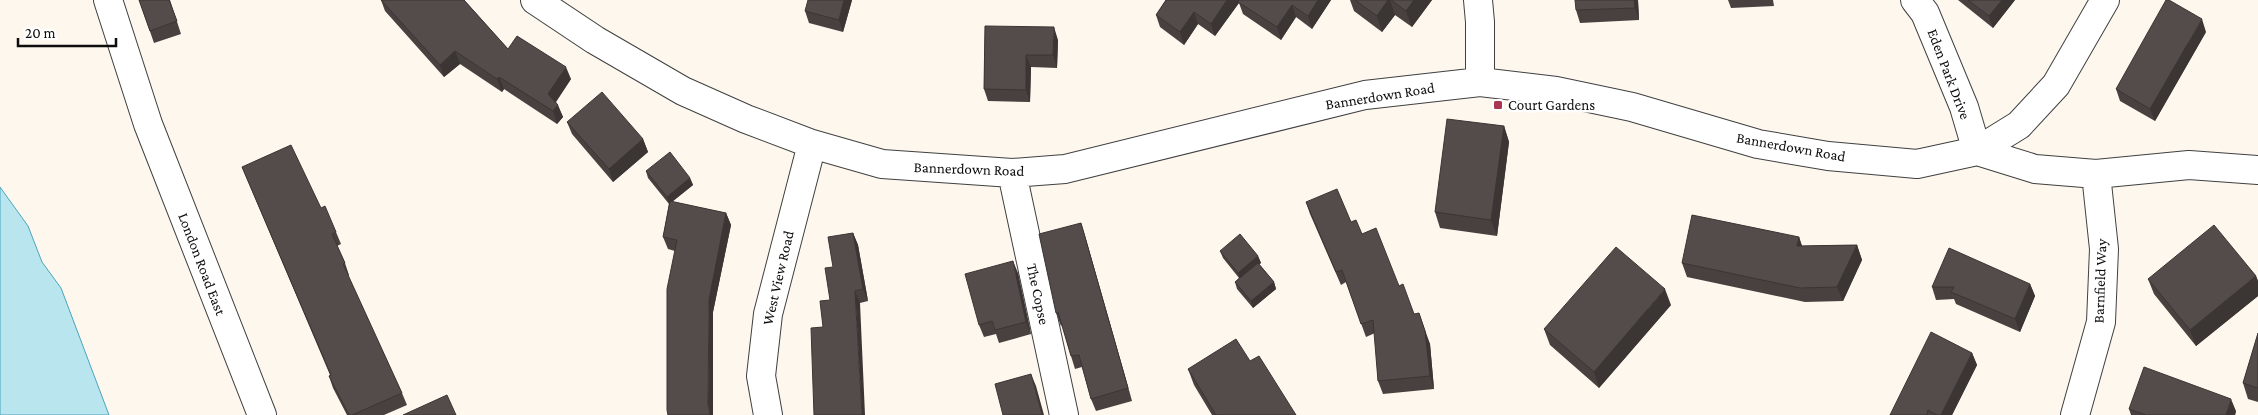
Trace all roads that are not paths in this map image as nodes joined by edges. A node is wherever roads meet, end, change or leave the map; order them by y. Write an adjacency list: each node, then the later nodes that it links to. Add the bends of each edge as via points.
1 (90, 0): 8 (street, London Road East)
2 (108, 0): 8 (street, London Road East)
3 (535, 0): 9 (street, Bannerdown Road, via 595,40 683,91)
4 (1478, 0): 7 (street)
5 (1915, 0): 10 (street, Eden Park Drive, via 1925,13 1961,99)
6 (2105, 0): 10 (street, via 2056,85 2019,126)
7 (1480, 82): 10 (street, Bannerdown Road, via 1556,91 1632,106 1758,144 1828,156 1917,164); 12 (street, Bannerdown Road, via 1365,95 1065,169)
8 (145, 112): 14 (street, London Road East)
9 (812, 144): 12 (street, Bannerdown Road, via 882,164); 15 (street, West View Road, via 768,314 761,376)
10 (1977, 152): 13 (street, Bannerdown Road, via 2035,168)
11 (2258, 170): 13 (street, Bannerdown Road, via 2190,165)
12 (1012, 173): 16 (street, The Copse)
13 (2096, 174): 17 (street, Barnfield Way, via 2104,248 2101,322)
14 (262, 415)
15 (768, 415)
16 (1064, 415)
17 (2075, 415)

